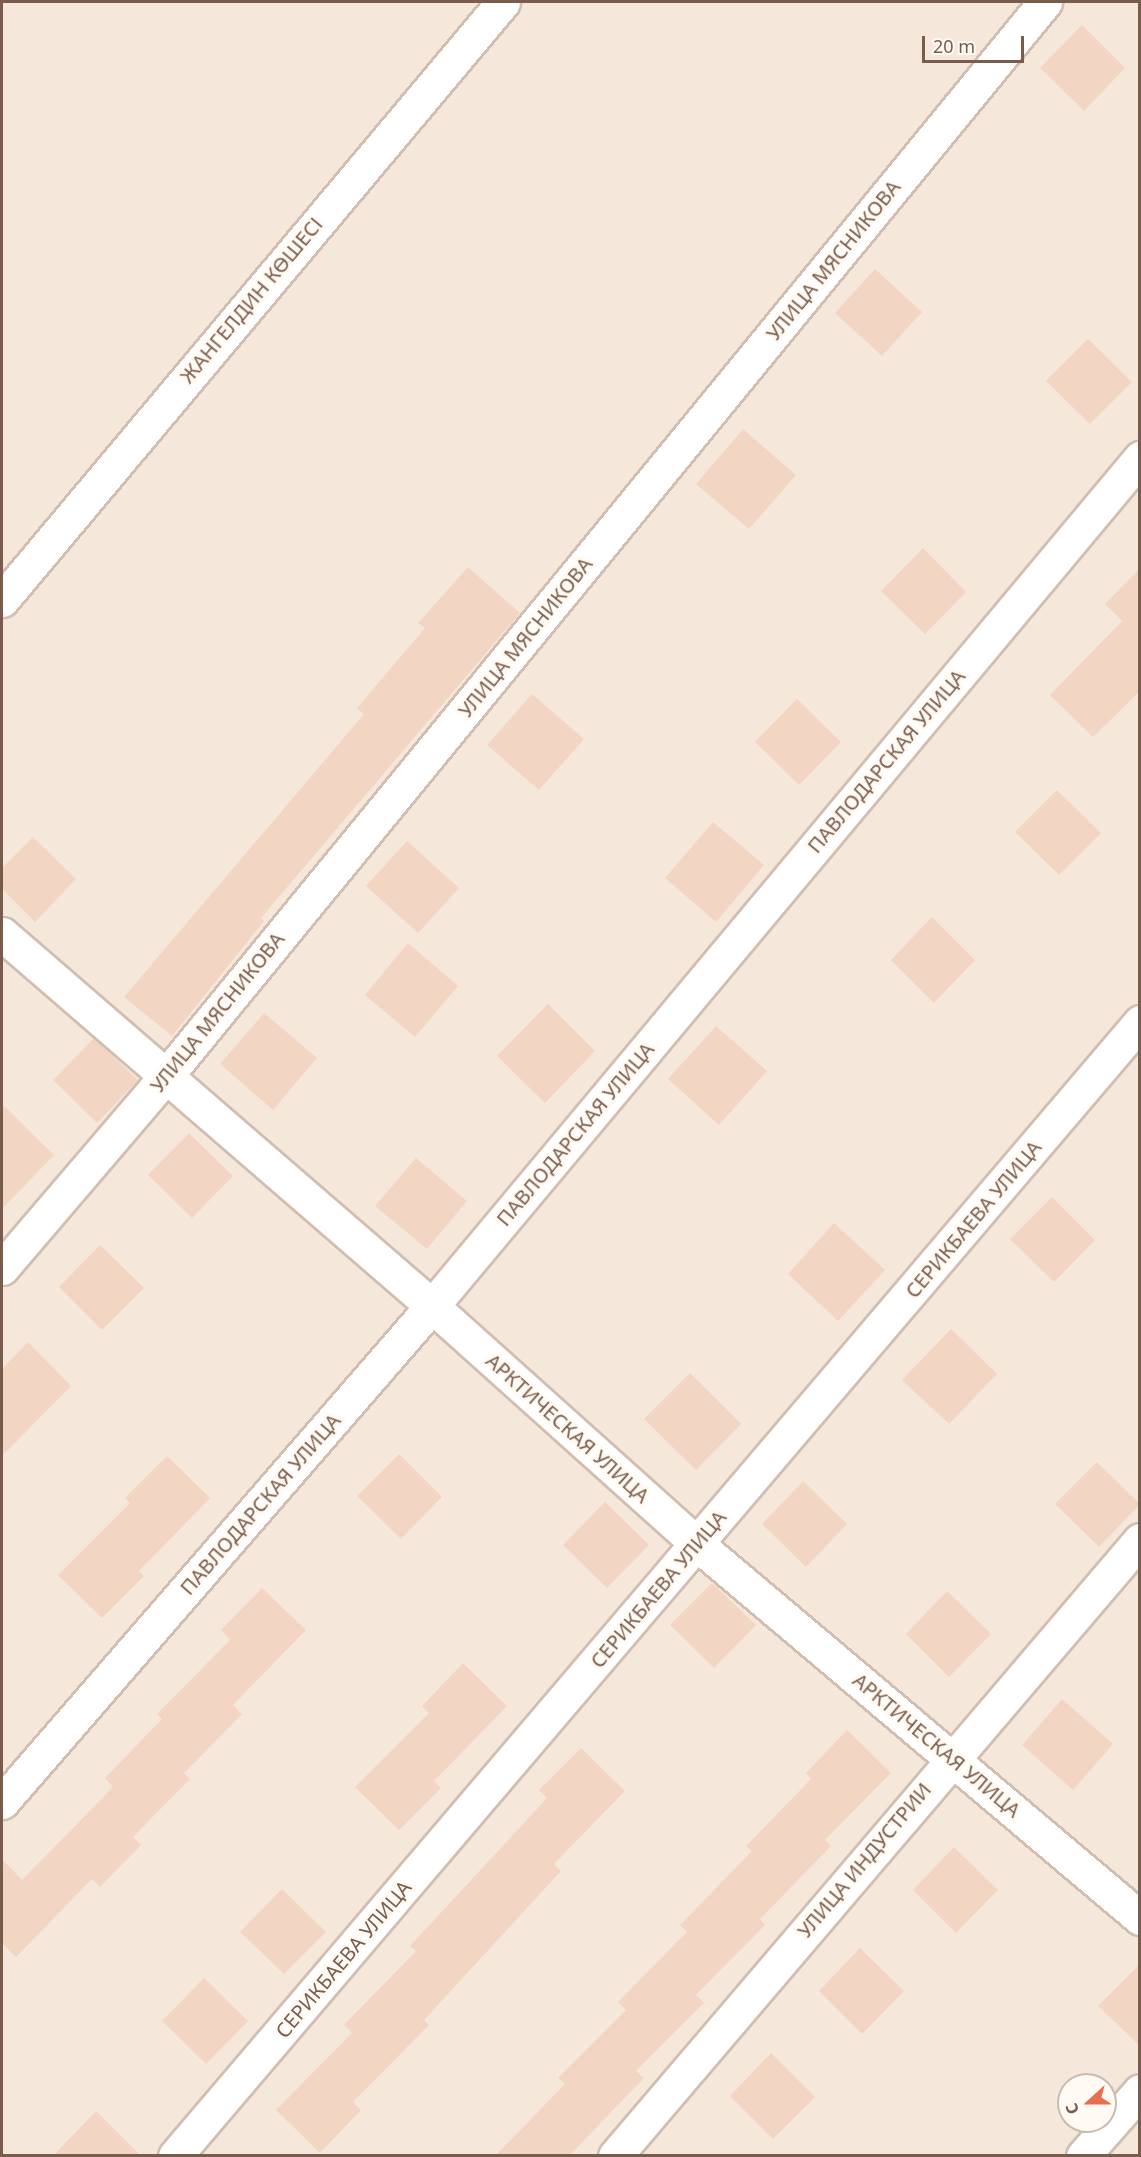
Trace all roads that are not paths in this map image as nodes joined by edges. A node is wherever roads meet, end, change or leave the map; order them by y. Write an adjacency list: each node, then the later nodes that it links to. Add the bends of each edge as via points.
1 (503, 2): 4 (street, ЖАНГЕЛДИН КӨШЕСІ)
2 (1045, 2): 7 (street, УЛИЦА МЯСНИКОВА)
3 (1140, 458): 9 (street, ПАВЛОДАРСКАЯ УЛИЦА)
4 (2, 600)
5 (2, 934): 7 (street, АРКТИЧЕСКАЯ УЛИЦА)
6 (1140, 1022): 11 (street, СЕРИКБАЕВА УЛИЦА)
7 (166, 1076): 8 (street, УЛИЦА МЯСНИКОВА); 9 (street, АРКТИЧЕСКАЯ УЛИЦА)
8 (2, 1268)
9 (432, 1306): 11 (street, АРКТИЧЕСКАЯ УЛИЦА); 13 (street, ПАВЛОДАРСКАЯ УЛИЦА)
10 (1140, 1540): 12 (street, УЛИЦА ИНДУСТРИИ)
11 (697, 1544): 12 (street, АРКТИЧЕСКАЯ УЛИЦА); 16 (street, СЕРИКБАЕВА УЛИЦА)
12 (952, 1756): 14 (street, АРКТИЧЕСКАЯ УЛИЦА); 17 (street, УЛИЦА ИНДУСТРИИ)
13 (2, 1802)
14 (1140, 1918)
15 (1140, 2091): 18 (street)
16 (175, 2156)
17 (615, 2156)
18 (1083, 2156)

